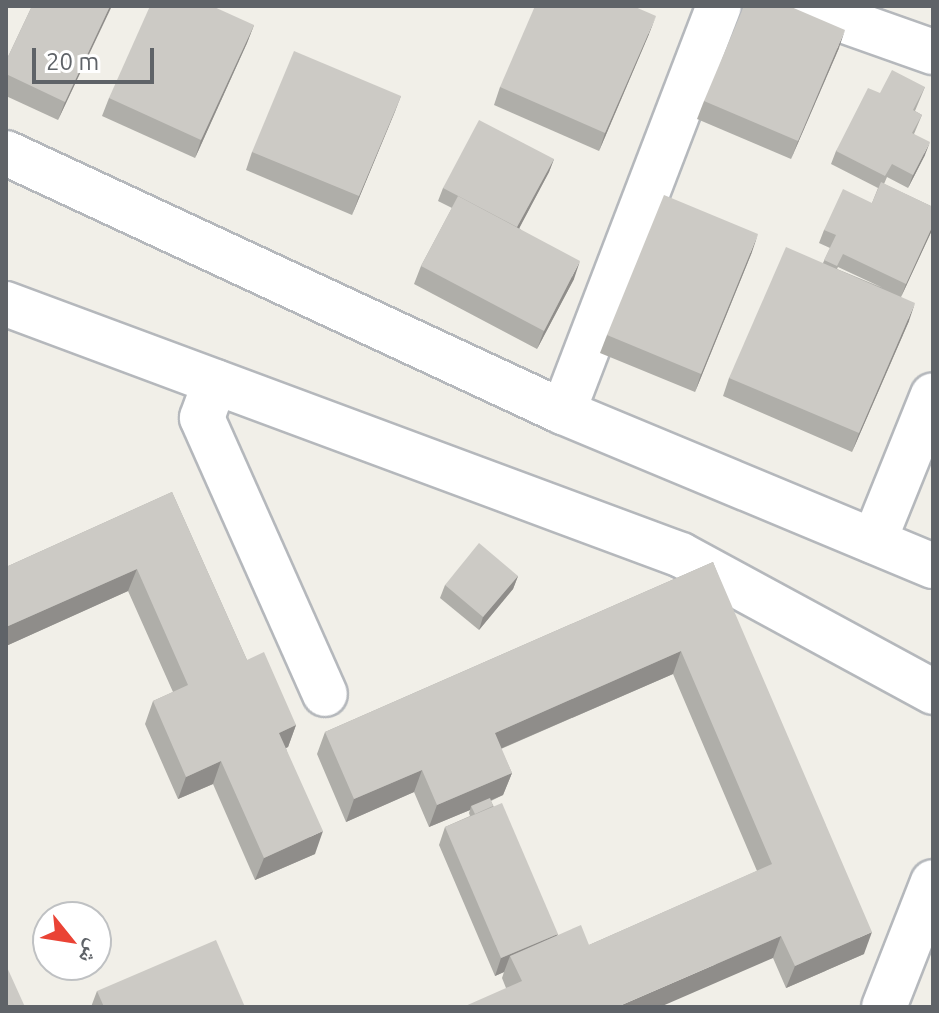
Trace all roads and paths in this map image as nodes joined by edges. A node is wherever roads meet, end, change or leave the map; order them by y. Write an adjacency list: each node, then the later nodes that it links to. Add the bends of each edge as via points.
1 (719, 6): 8 (street)
2 (803, 6): 3 (street)
3 (933, 52)
4 (6, 153): 8 (street)
5 (6, 304): 6 (street)
6 (215, 382): 11 (street, via 681,555); 12 (street, via 202,418)
7 (933, 395): 9 (street)
8 (563, 412): 9 (street)
9 (874, 541): 10 (street)
10 (933, 566)
11 (933, 692)
12 (325, 694)
13 (933, 882): 14 (street)
14 (884, 1007)

